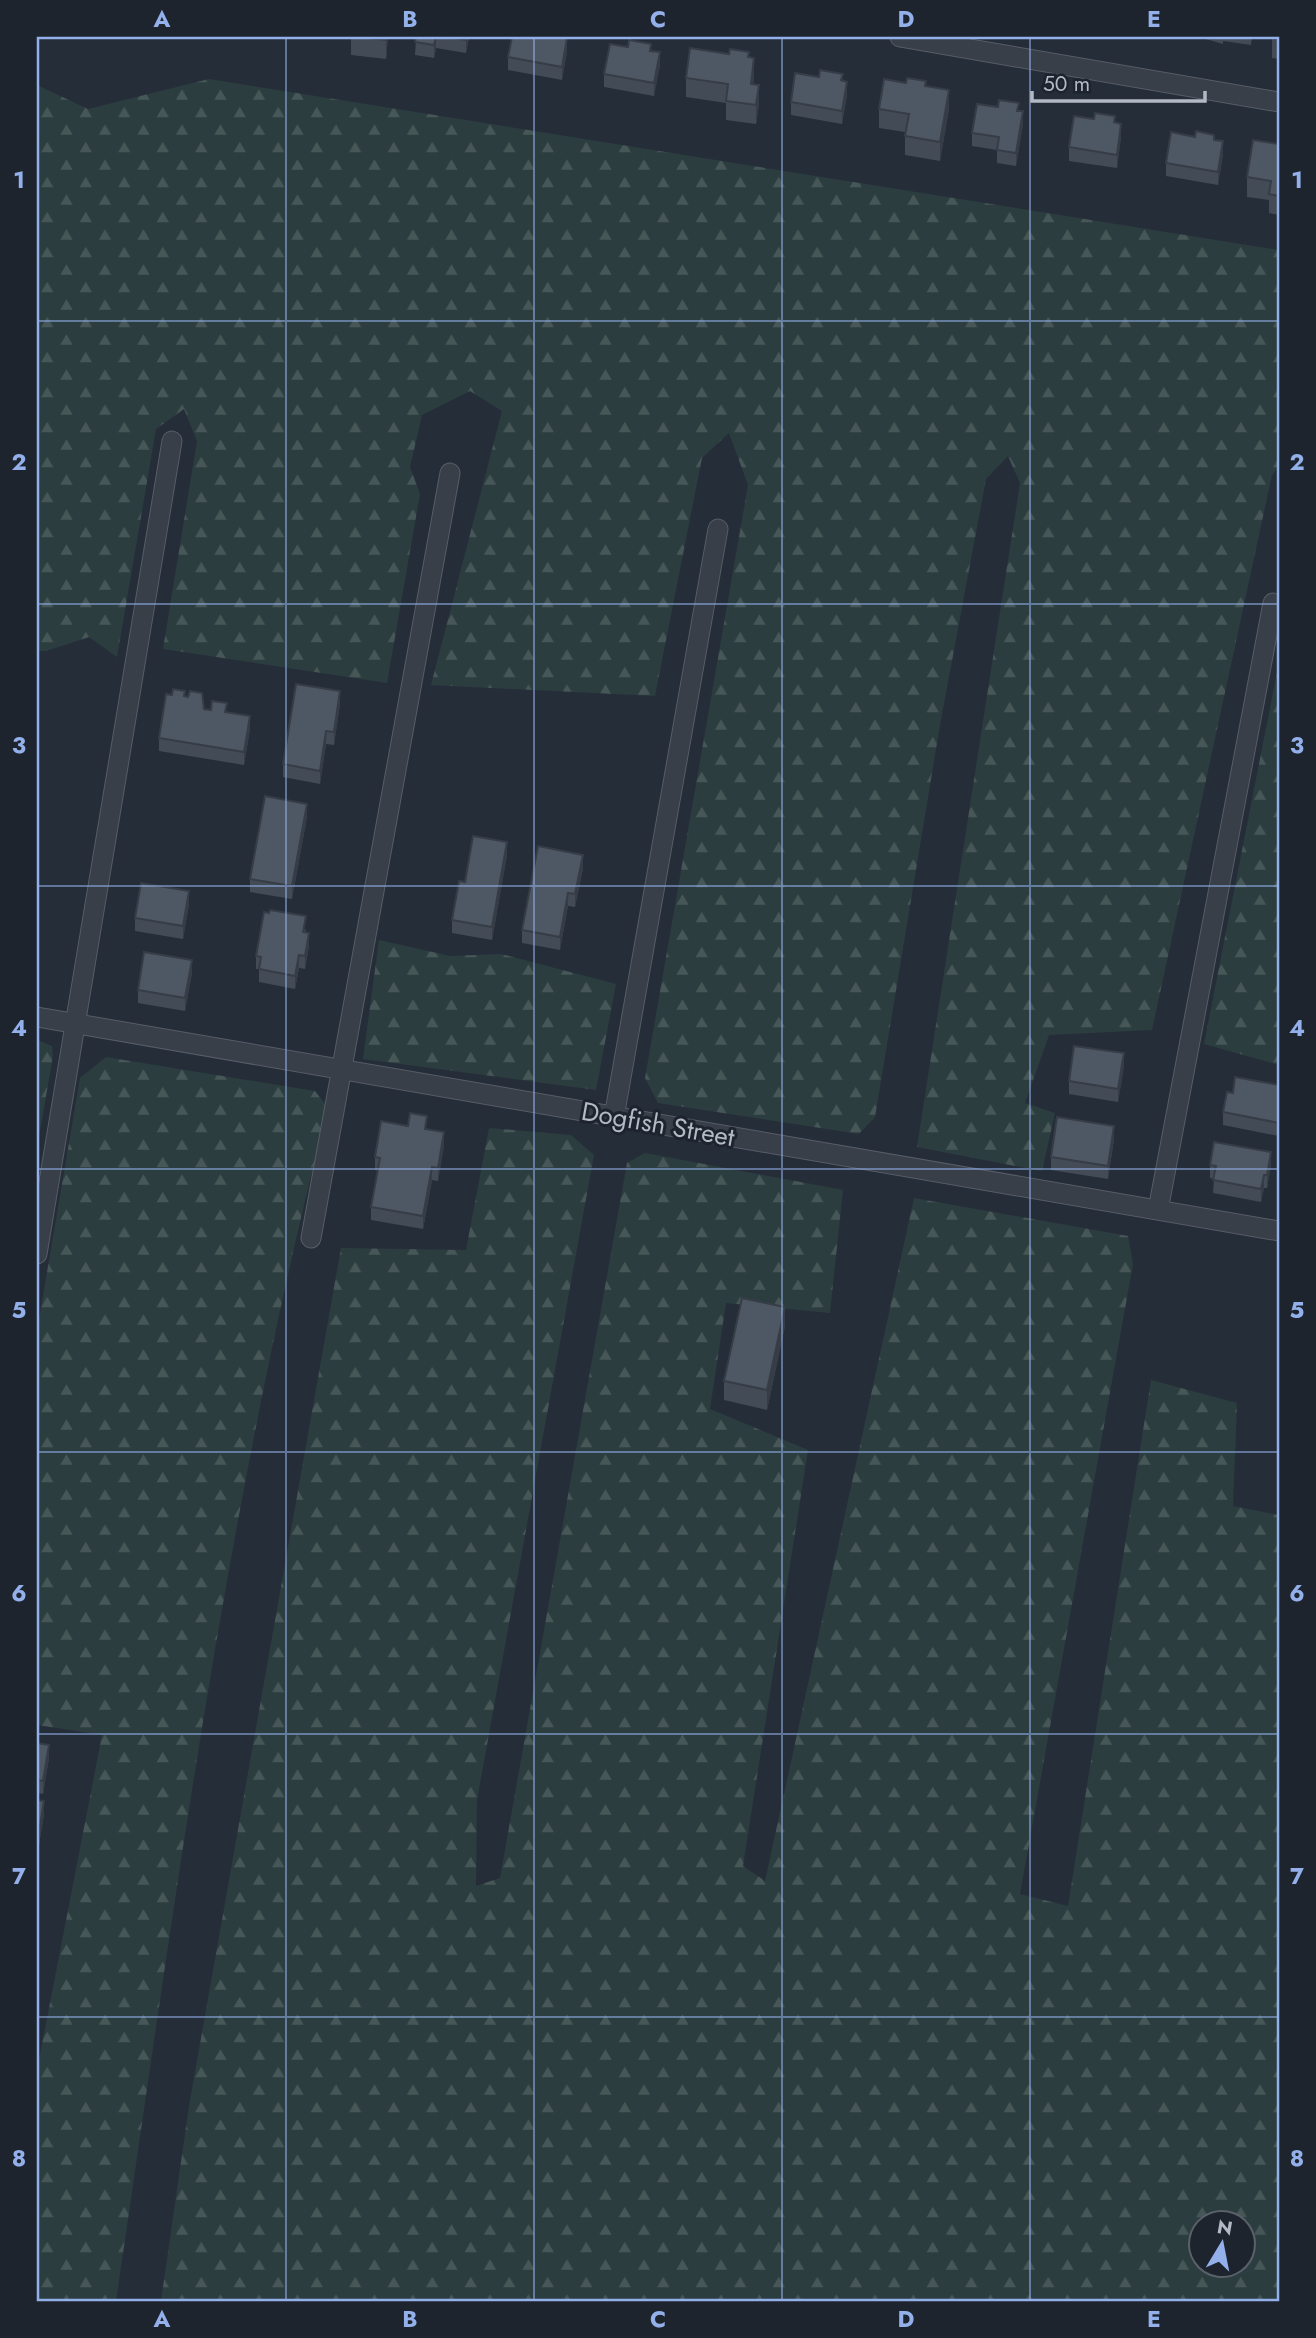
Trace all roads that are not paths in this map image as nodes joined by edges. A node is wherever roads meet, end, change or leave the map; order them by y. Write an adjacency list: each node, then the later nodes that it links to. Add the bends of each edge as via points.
1 (900, 37): 2 (street)
2 (1279, 102)
3 (172, 441): 8 (street)
4 (450, 473): 9 (street)
5 (718, 529): 10 (street)
6 (1273, 603): 11 (street)
7 (37, 1017): 8 (street, Dogfish Street)
8 (77, 1024): 9 (street, Dogfish Street); 14 (street)
9 (341, 1070): 10 (street, Dogfish Street); 13 (street)
10 (614, 1117): 11 (street, Dogfish Street)
11 (1158, 1210): 12 (street, Dogfish Street)
12 (1279, 1231)
13 (310, 1238)
14 (37, 1254)

